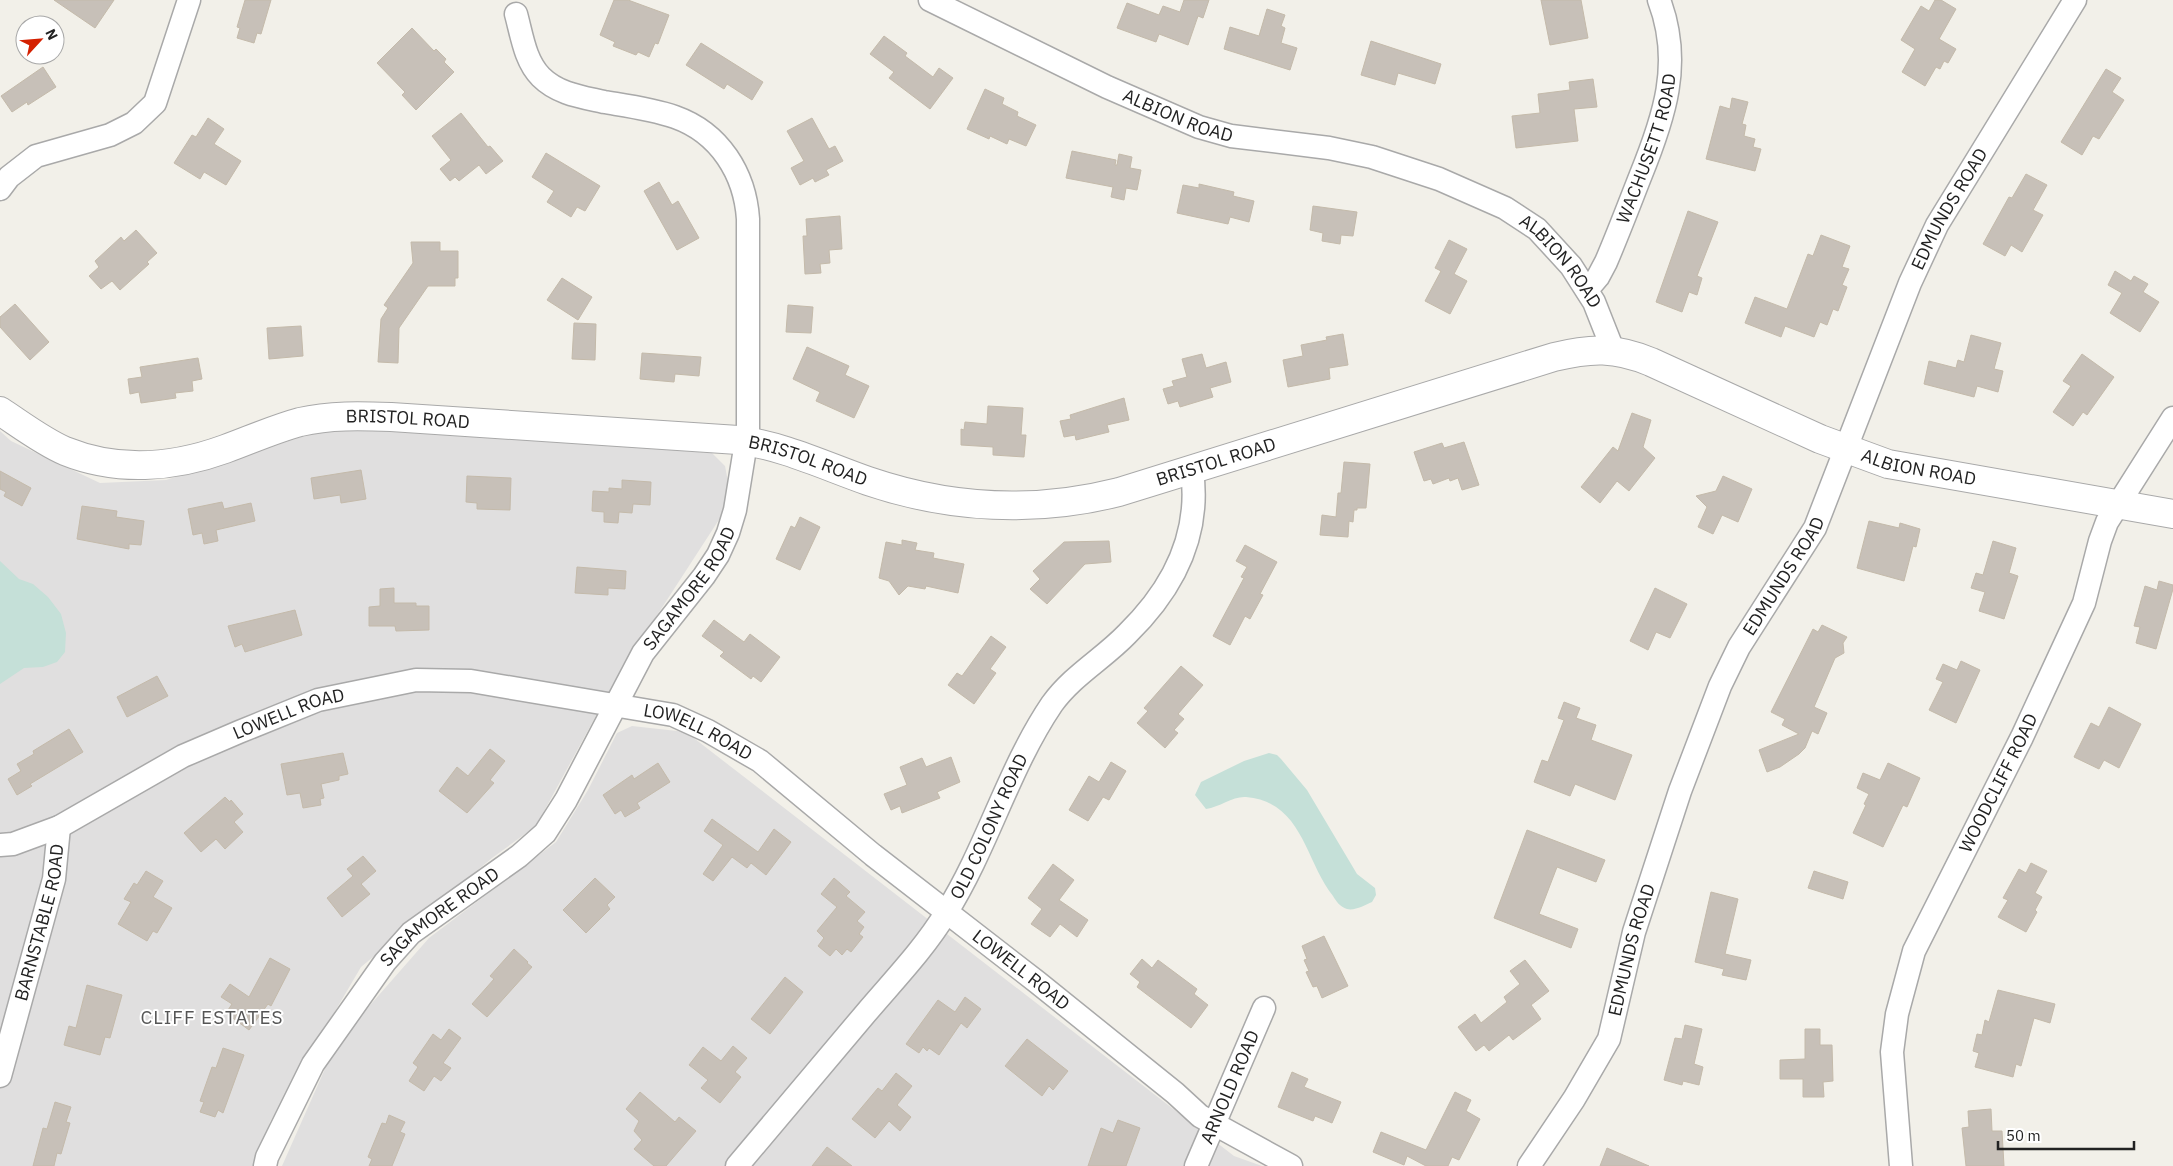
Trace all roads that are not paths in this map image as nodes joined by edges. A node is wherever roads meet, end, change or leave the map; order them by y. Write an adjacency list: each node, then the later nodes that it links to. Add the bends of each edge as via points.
1 (189, 0): 7 (street, via 155,103 134,123 110,135 36,156 8,177)
2 (930, 0): 5 (street, ALBION ROAD)
3 (1659, 0): 8 (street, WACHUSETT ROAD, via 1668,33 1670,59 1665,107 1606,262)
4 (2075, 0): 13 (street, EDMUNDS ROAD, via 1937,225 1910,283)
5 (970, 9): 8 (street, ALBION ROAD, via 1106,87 1199,127 1231,136 1358,153 1468,191 1514,212 1533,226 1562,255)
6 (516, 14): 12 (street, SAGAMORE ROAD, via 531,64 548,83 566,93 683,120 713,141 736,170 744,188 748,219 750,405)
7 (0, 189)
8 (1587, 290): 9 (street, ALBION ROAD, via 1600,313)
9 (1613, 350): 13 (street, ALBION ROAD, via 1651,362); 14 (street, BRISTOL ROAD, via 1554,357)
10 (0, 411): 12 (street, BRISTOL ROAD, via 64,450 100,461 147,466 198,458 290,425 340,416)
11 (2173, 418): 15 (street, WOODCLIFF ROAD)
12 (747, 441): 14 (street, BRISTOL ROAD, via 787,450 892,488 943,500 984,505 1024,506 1077,501); 17 (street, SAGAMORE ROAD, via 734,510 718,555 644,653)
13 (1847, 450): 15 (street, ALBION ROAD, via 1900,467); 28 (street, EDMUNDS ROAD, via 1815,528 1738,647 1720,686 1680,791 1634,932 1609,1039)
14 (1192, 471): 20 (street, OLD COLONY ROAD, via 1194,514 1179,566 1127,634 1074,678 1053,703 1021,756 971,868)
15 (2118, 505): 16 (street, ALBION ROAD); 29 (street, WOODCLIFF ROAD, via 2100,541 2084,603 2022,737 1914,951 1897,1014 1892,1052)
16 (2173, 514)
17 (618, 705): 18 (street, LOWELL ROAD, via 471,681 416,680 318,700 183,756); 20 (street, LOWELL ROAD, via 673,715 760,761); 24 (street, SAGAMORE ROAD, via 545,833 519,856 411,933 384,962 313,1064)
18 (59, 827): 19 (street, LOWELL ROAD, via 13,844); 22 (street, BARNSTABLE ROAD, via 54,880)
19 (0, 845)
20 (946, 914): 23 (street, LOWELL ROAD); 25 (street, OLD COLONY ROAD, via 918,952)
21 (1264, 1008): 23 (street, ARNOLD ROAD)
22 (0, 1076)
23 (1214, 1124): 26 (street, ARNOLD ROAD); 27 (street, LOWELL ROAD)
24 (265, 1166)
25 (737, 1166)
26 (1196, 1166)
27 (1291, 1166)
28 (1529, 1166)
29 (1902, 1166)

